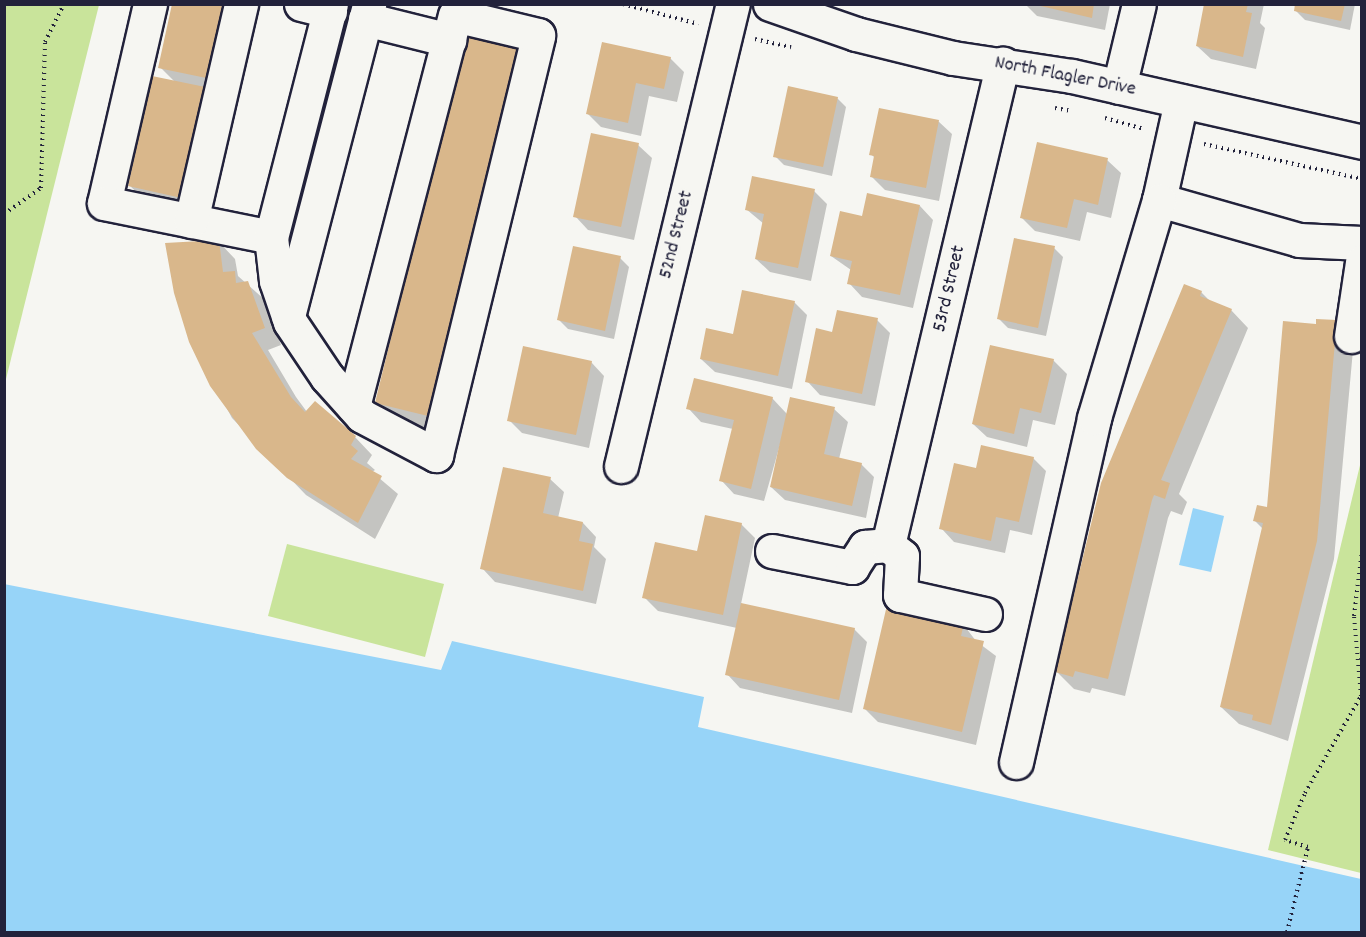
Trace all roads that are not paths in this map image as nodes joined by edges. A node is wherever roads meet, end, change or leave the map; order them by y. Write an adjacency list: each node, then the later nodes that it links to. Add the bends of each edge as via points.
1 (150, 4): 14 (street, via 104,203)
2 (241, 4): 14 (street)
3 (733, 4): 21 (street, 52nd Street)
4 (1139, 4): 10 (street)
5 (781, 6): 9 (street, North Flagler Drive, via 856,34 953,58)
6 (321, 7): 15 (street)
7 (367, 12): 8 (street); 18 (street)
8 (449, 40): 20 (street); 20 (street, via 455,15 538,35 436,455 362,416)
9 (1003, 64): 10 (street, North Flagler Drive); 22 (street, 53rd Street)
10 (1119, 87): 11 (street, North Flagler Drive)
11 (1181, 101): 12 (street, North Flagler Drive); 13 (street)
12 (1362, 142)
13 (1159, 200): 16 (street, via 1299,240); 25 (street, via 1094,418)
14 (191, 221): 15 (street)
15 (271, 237): 18 (street, via 276,280)
16 (1362, 243)
17 (1362, 262): 19 (street)
18 (288, 316): 20 (street, via 327,377)
19 (1351, 336)
20 (353, 406)
21 (621, 466)
22 (892, 529): 23 (street, via 866,546 852,567); 24 (street, via 902,556 900,595)
23 (771, 551)
24 (985, 614)
25 (1016, 762)

